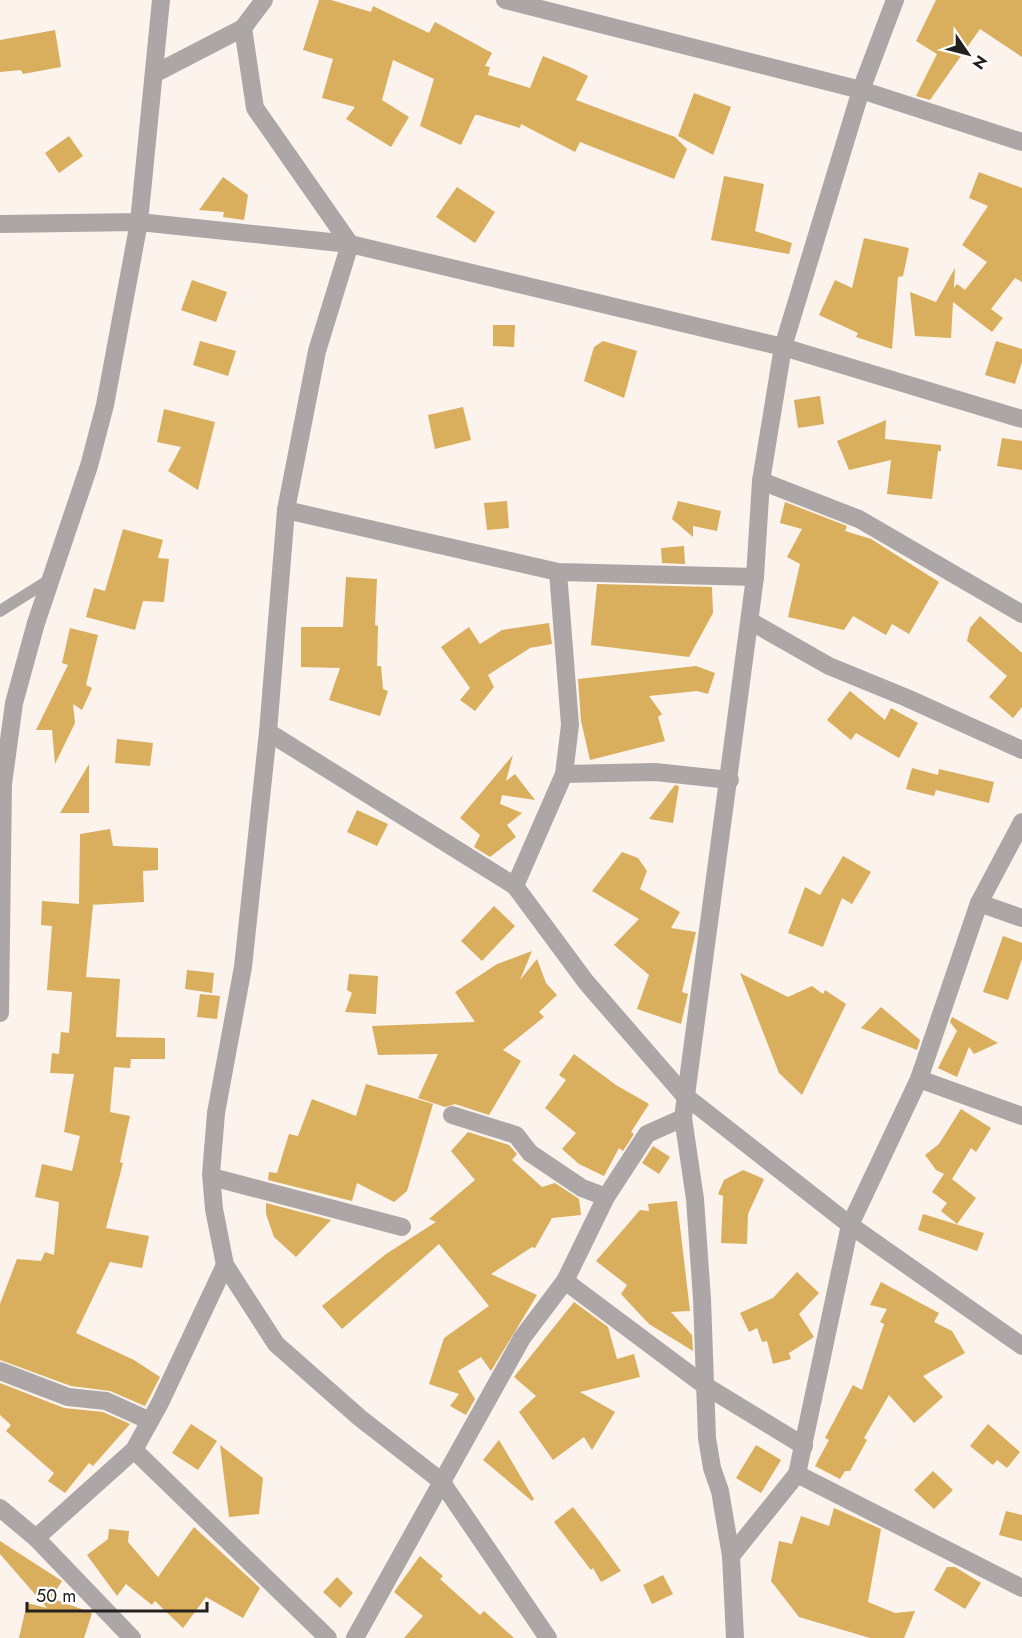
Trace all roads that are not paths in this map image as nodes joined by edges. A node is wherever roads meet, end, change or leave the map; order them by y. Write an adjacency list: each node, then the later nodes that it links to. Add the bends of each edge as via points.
1 (161, 0): 6 (street)
2 (264, 0): 5 (street)
3 (505, 0): 7 (street)
4 (895, 0): 7 (street)
5 (243, 28): 6 (street); 11 (street, via 255,108)
6 (154, 74): 9 (street)
7 (861, 90): 8 (street); 12 (street)
8 (1022, 142)
9 (139, 222): 10 (street); 11 (street); 18 (street, via 105,405)
10 (0, 224)
11 (350, 244): 12 (street); 15 (street, via 317,351)
12 (783, 347): 13 (street); 14 (street)
13 (1022, 419)
14 (761, 481): 17 (street); 20 (street, via 859,519)
15 (286, 510): 16 (street); 22 (street)
16 (558, 572): 17 (street); 24 (street, via 570,725)
17 (755, 577): 21 (street)
18 (51, 579): 19 (lane); 30 (street, via 14,703 3,784)
19 (0, 611)
20 (1022, 614)
21 (750, 621): 23 (street, via 829,666); 25 (street)
22 (268, 732): 27 (street); 36 (street, via 243,967 216,1113)
23 (1022, 750)
24 (564, 774): 25 (street, via 655,772); 27 (street)
25 (730, 780): 32 (street)
26 (1022, 822): 28 (street)
27 (515, 886): 32 (street, via 586,982)
28 (979, 903): 29 (street); 31 (street)
29 (1022, 918)
30 (0, 1013)
31 (919, 1079): 34 (street); 38 (street)
32 (684, 1095): 35 (street); 38 (street)
33 (452, 1115): 37 (street, via 516,1135 530,1153 582,1188)
34 (1022, 1116)
35 (683, 1118): 37 (street, via 646,1134); 44 (street, via 696,1210)
36 (212, 1177): 39 (street); 40 (street)
37 (606, 1197): 41 (street)
38 (849, 1225): 42 (street); 46 (street)
39 (402, 1227)
40 (225, 1265): 45 (street); 49 (street, via 276,1344 360,1418)
41 (565, 1281): 44 (street); 49 (street, via 522,1338)
42 (1022, 1346)
43 (0, 1371): 45 (street, via 68,1397 106,1401)
44 (704, 1385): 46 (street); 52 (street, via 711,1468 720,1491)
45 (150, 1421): 47 (street)
46 (804, 1446): 48 (street)
47 (134, 1450): 51 (street); 55 (street)
48 (797, 1474): 52 (street); 53 (street)
49 (441, 1480): 56 (street); 57 (street)
50 (0, 1508): 51 (street)
51 (36, 1538): 54 (street)
52 (731, 1556): 58 (street)
53 (1022, 1588)
54 (132, 1638)
55 (328, 1638)
56 (355, 1638)
57 (548, 1638)
58 (735, 1638)

